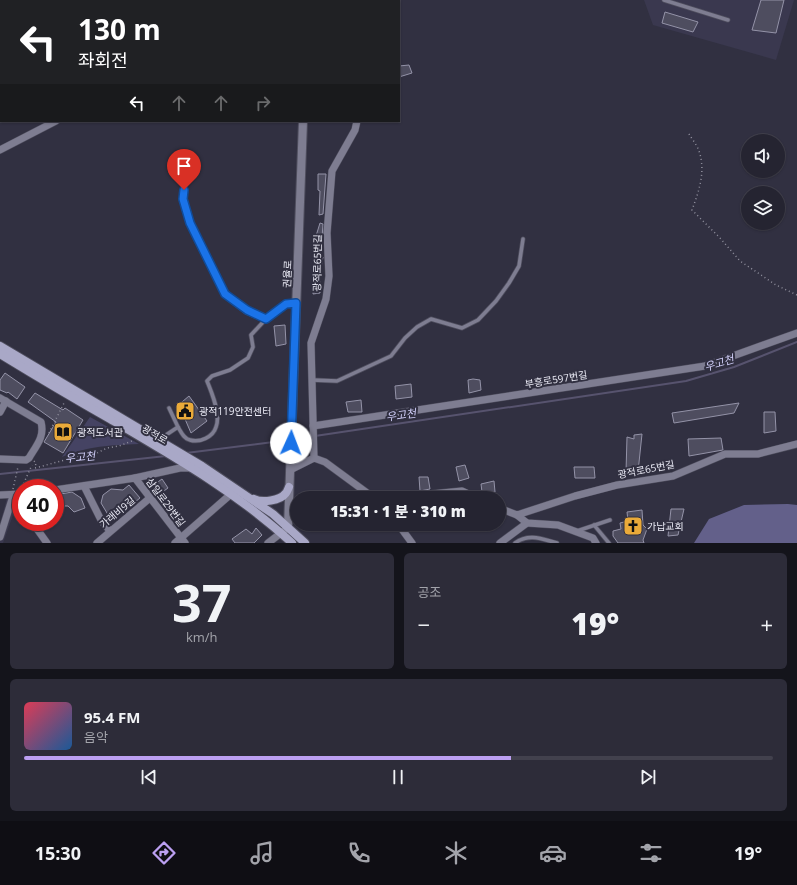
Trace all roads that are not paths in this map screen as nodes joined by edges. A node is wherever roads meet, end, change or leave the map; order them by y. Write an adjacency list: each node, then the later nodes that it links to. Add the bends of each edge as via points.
1 (664, 0): 2 (lane)
2 (728, 20)
3 (51, 122): 6 (street)
4 (303, 122): 9 (street, 권율로)
5 (357, 122): 14 (street, 광적로65번길, via 355,130 332,171 327,233 329,276 326,299 311,343)
6 (0, 150)
7 (184, 190): 10 (street, via 183,199 190,223 225,294 247,310)
8 (523, 239): 14 (lane, via 519,266 496,301 478,320 462,328 431,319 405,338 391,356 337,381)
9 (296, 303): 10 (lane, via 286,304); 26 (street, 권율로)
10 (266, 319): 18 (lane, via 251,335 253,347 248,358 207,381 218,416 217,427 210,436 191,441 183,436)
11 (797, 333): 19 (street, 부흥로597번길, via 705,366)
12 (0, 346): 20 (main road, 광적로)
13 (0, 354): 22 (main road, 광적로, via 73,398)
14 (312, 380): 19 (street, 광적로65번길)
15 (3, 400): 17 (street); 23 (street, via 41,422 44,430 26,460)
16 (168, 408): 18 (lane)
17 (0, 412)
18 (178, 427): 20 (lane)
19 (313, 428): 24 (street, 광적로65번길)
20 (156, 439): 22 (main road, 광적로)
21 (797, 444): 39 (street, 광적로65번길, via 758,454 725,454 673,476 618,485)
22 (163, 447): 25 (main road)
23 (0, 458)
24 (314, 458): 26 (street); 31 (street, via 325,462)
25 (191, 465): 27 (street, 삼일로29번길); 33 (main road); 36 (main road)
26 (290, 470): 29 (street)
27 (135, 478): 28 (street, 삼일로29번길); 37 (street, 삼일로29번길)
28 (84, 486): 30 (street, 삼일로29번길); 45 (street, via 101,520)
29 (289, 487): 36 (main road, via 286,494 280,498 257,501); 43 (street)
30 (64, 489)
31 (364, 491)
32 (12, 493): 34 (street)
33 (231, 494): 43 (main road); 49 (street, 삼일로29번길)
34 (0, 495)
35 (12, 496): 48 (street)
36 (249, 496): 43 (main road, via 273,514)
37 (151, 497): 45 (street, 가래비9길); 49 (street, 삼일로29번길)
38 (506, 511): 39 (street)
39 (516, 515): 41 (street)
40 (610, 520): 42 (lane)
41 (527, 523): 47 (street, via 558,525); 57 (street)
42 (594, 525): 47 (lane); 61 (lane)
43 (285, 530): 53 (street); 54 (main road); 55 (main road)
44 (38, 531): 51 (street)
45 (110, 531): 52 (street, 가래비9길)
46 (403, 531): 56 (street)
47 (574, 532): 60 (street, via 593,538)
48 (0, 536): 50 (street)
49 (180, 541)
50 (4, 543)
51 (47, 543)
52 (97, 543)
53 (268, 543)
54 (292, 543)
55 (305, 543)
56 (412, 543)
57 (500, 543)
58 (515, 543): 59 (lane, via 532,536)
59 (557, 543)
60 (596, 543)
61 (609, 543)

